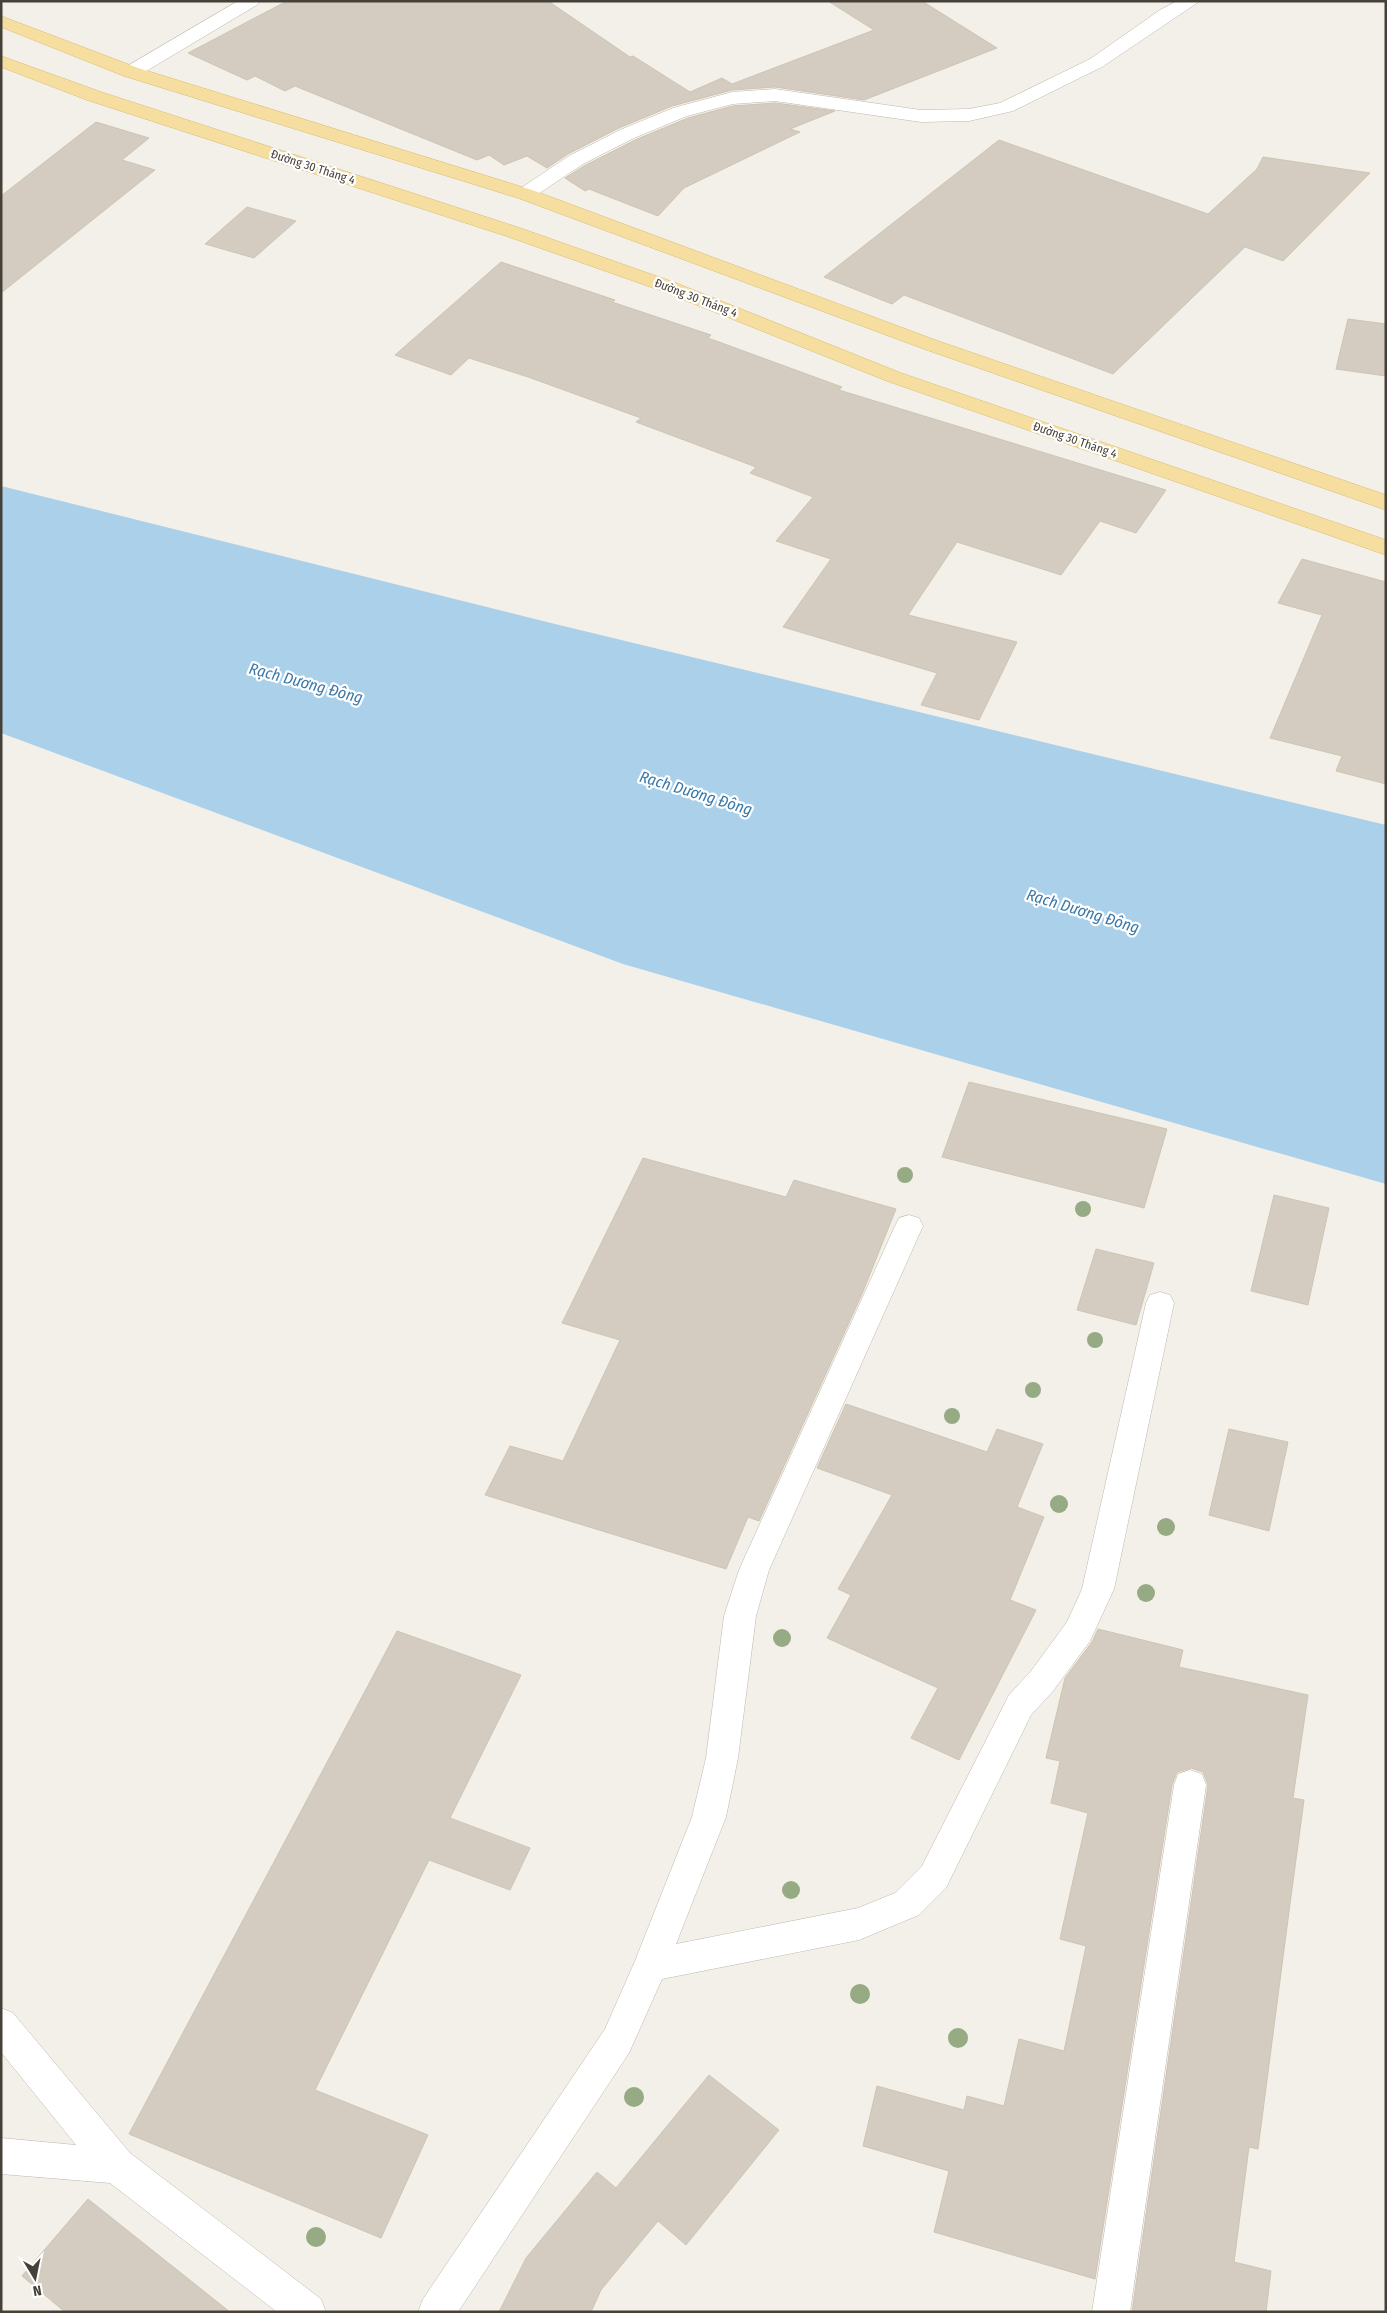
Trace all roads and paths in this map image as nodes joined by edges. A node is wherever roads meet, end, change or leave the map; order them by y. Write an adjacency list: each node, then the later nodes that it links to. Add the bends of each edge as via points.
1 (251, 1): 7 (street)
2 (1149, 1): 4 (street)
3 (1191, 1): 4 (street)
4 (1166, 14): 9 (street, via 1096,63 1006,107 969,115 921,116 775,95 732,98 680,112 627,134 576,160)
5 (1, 21): 7 (main road, Đường 30 Tháng 4)
6 (1, 61): 8 (main road, Đường 30 Tháng 4)
7 (132, 72): 8 (main road); 9 (main road, Đường 30 Tháng 4)
8 (94, 96): 10 (main road, Đường 30 Tháng 4, via 669,286)
9 (524, 194): 10 (main road, Đường 30 Tháng 4)
10 (913, 361): 11 (main road, Đường 30 Tháng 4); 12 (main road, Đường 30 Tháng 4)
11 (1386, 504)
12 (1386, 548)
13 (908, 1226): 16 (street, via 754,1570 740,1616 722,1758 710,1817)
14 (1160, 1303): 16 (street, via 1098,1589 1079,1631 1020,1705 934,1877 906,1904 859,1924)
15 (1190, 1784): 22 (street)
16 (651, 1965): 21 (street, via 617,2041)
17 (1, 2025): 19 (street)
18 (1, 2156): 19 (street)
19 (117, 2166): 20 (street)
20 (308, 2312)
21 (436, 2312)
22 (1111, 2312)

